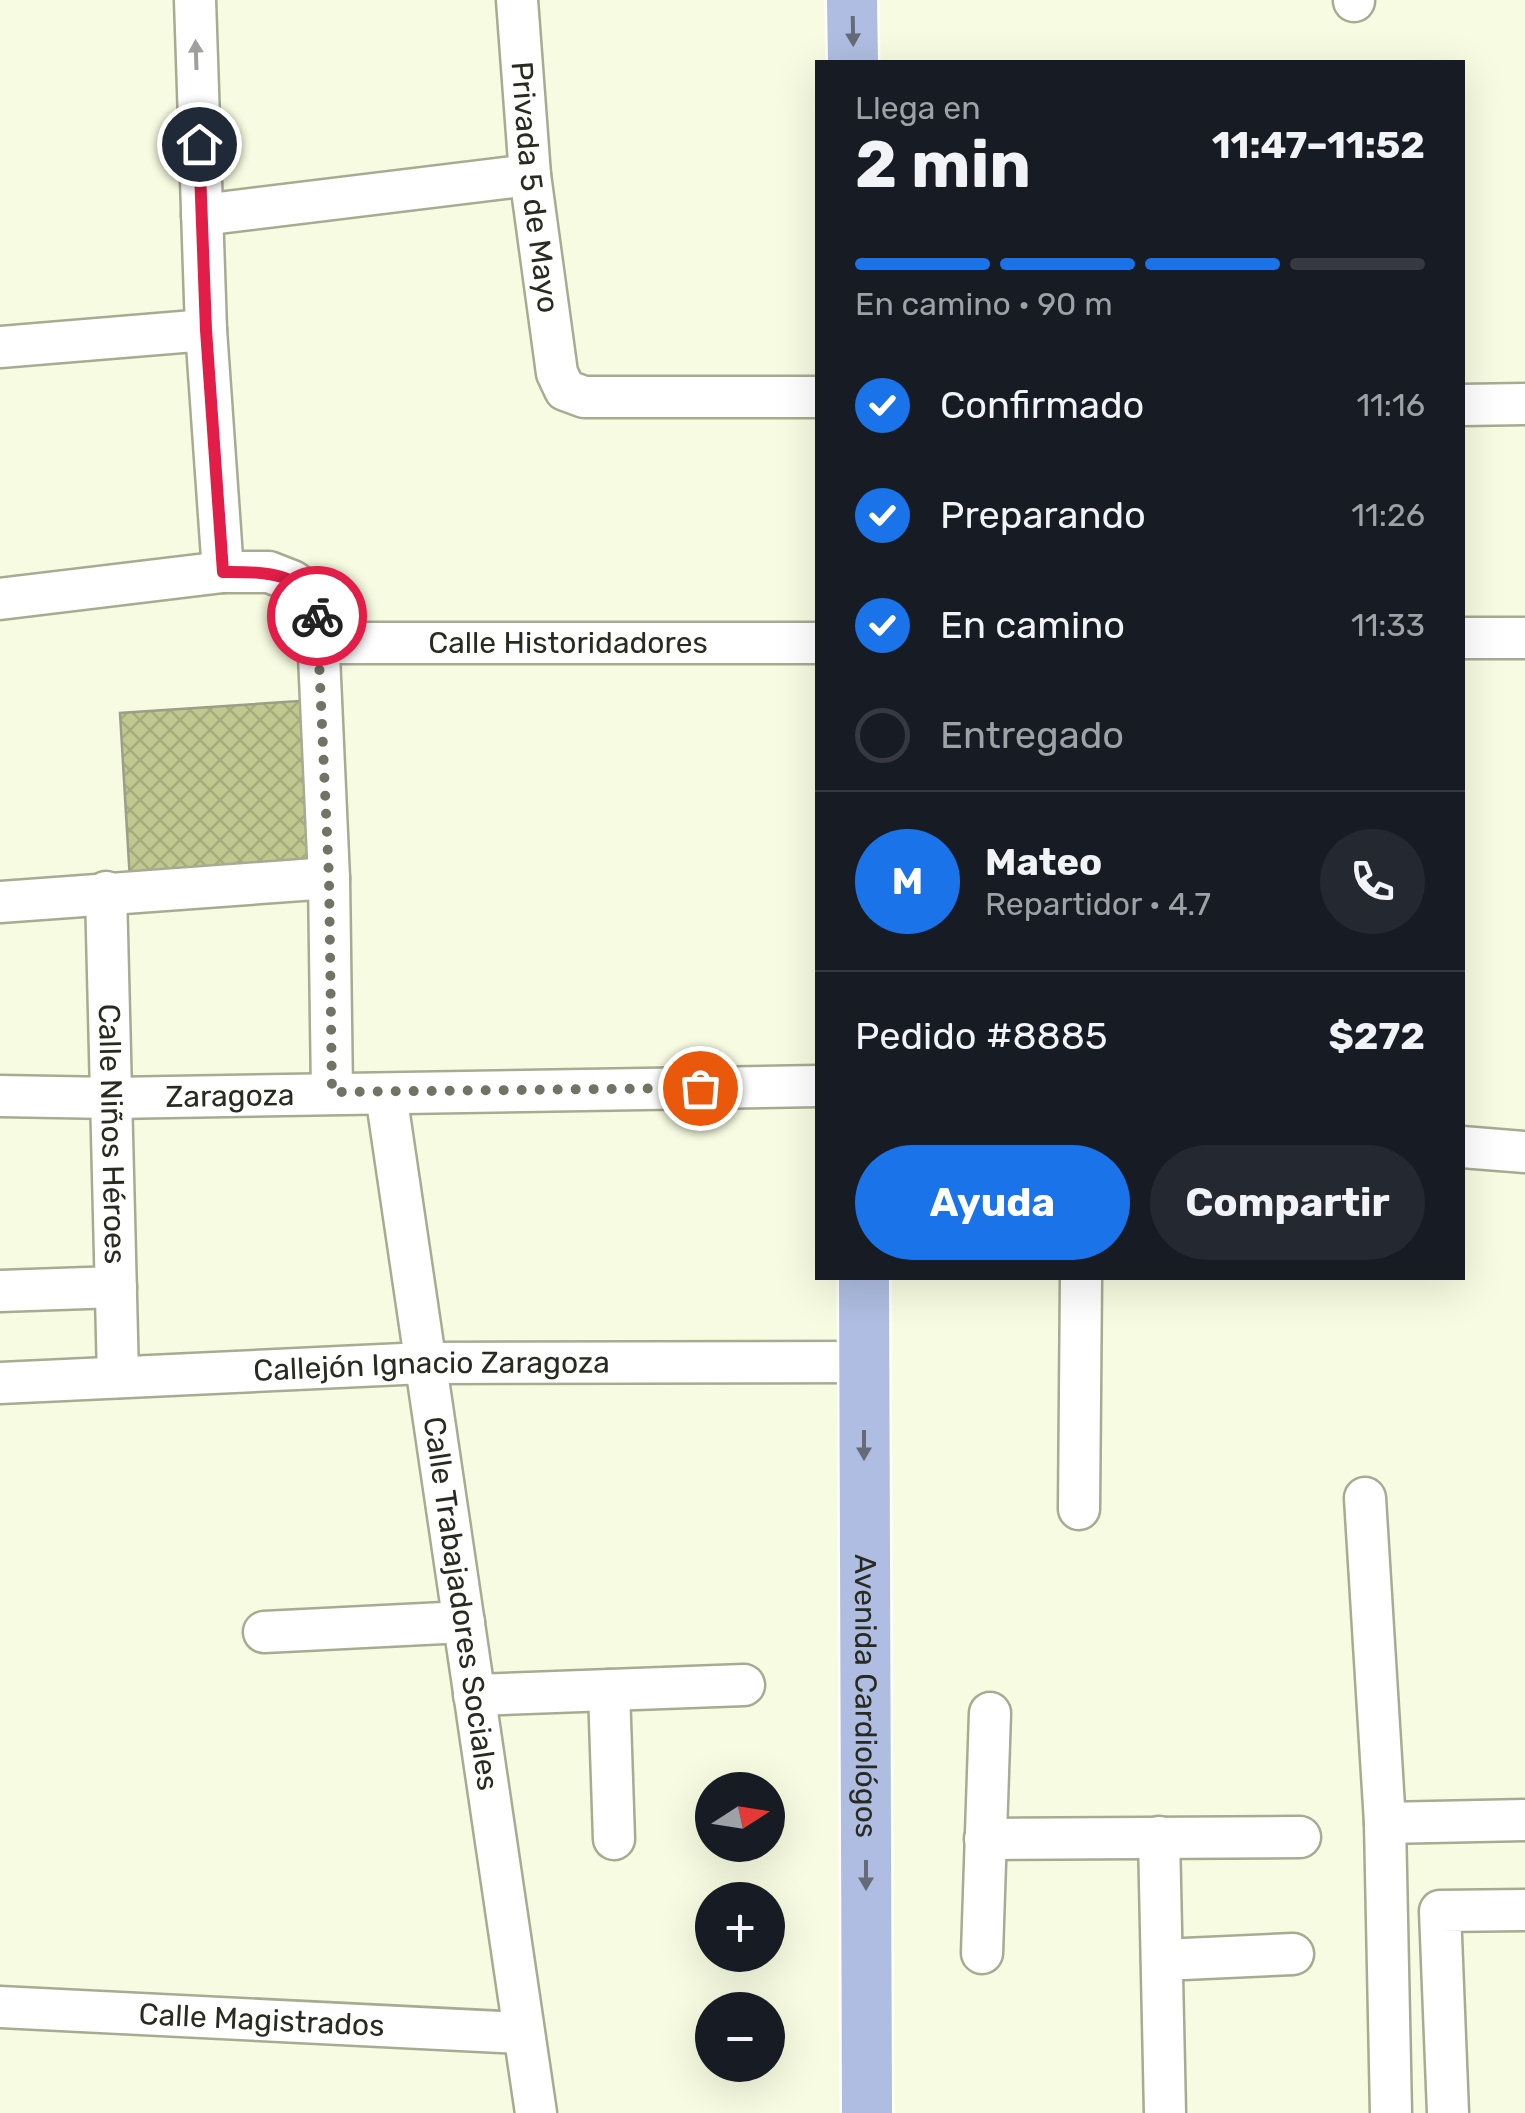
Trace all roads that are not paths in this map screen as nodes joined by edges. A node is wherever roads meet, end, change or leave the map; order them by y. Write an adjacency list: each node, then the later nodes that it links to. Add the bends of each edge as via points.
1 (195, 0): 6 (street, one-way to 1)
2 (517, 0): 5 (street, Privada 5 de Mayo)
3 (852, 0): 4 (main road, one-way to 4)
4 (853, 60)
5 (530, 175): 6 (street); 9 (street, Privada 5 de Mayo, via 557,373 566,390 584,397)
6 (202, 216): 7 (street)
7 (206, 330): 8 (street); 12 (street)
8 (0, 347)
9 (815, 396)
10 (1525, 404): 11 (street)
11 (1465, 405)
12 (223, 572): 13 (street); 17 (street, via 270,572 310,594)
13 (0, 599)
14 (1465, 638): 15 (street)
15 (1525, 638)
16 (815, 643): 17 (street, Calle Historidadores)
17 (318, 644): 18 (street)
18 (329, 878): 19 (street); 22 (street)
19 (106, 892): 20 (street); 25 (street, Calle Niños Héroes)
20 (0, 902)
21 (815, 1086): 23 (street, Zaragoza)
22 (332, 1092): 23 (street, Zaragoza); 25 (street, Zaragoza)
23 (386, 1094): 33 (street, Calle Trabajadores Sociales)
24 (0, 1096): 25 (street, Zaragoza)
25 (112, 1098): 30 (street, Calle Niños Héroes)
26 (1465, 1147): 27 (street)
27 (1525, 1152)
28 (864, 1280): 32 (main road, Avenida Cardiológos)
29 (1081, 1280): 37 (street)
30 (116, 1287): 31 (street); 34 (street, Calle Niños Héroes)
31 (0, 1291)
32 (864, 1362): 33 (street, Callejón Ignacio Zaragoza); 57 (main road, Avenida Cardiológos, one-way to 57)
33 (424, 1363): 34 (street, Callejón Ignacio Zaragoza); 38 (street, Calle Trabajadores Sociales)
34 (118, 1377): 35 (street, Callejón Ignacio Zaragoza)
35 (0, 1383)
36 (1366, 1498): 45 (street)
37 (1079, 1509)
38 (464, 1622): 39 (street); 42 (street, Calle Trabajadores Sociales)
39 (264, 1632)
40 (744, 1685): 41 (street)
41 (609, 1690): 42 (street); 48 (street)
42 (474, 1695): 55 (street, Calle Trabajadores Sociales)
43 (990, 1713): 49 (street)
44 (1525, 1820): 45 (street)
45 (1385, 1823): 59 (street)
46 (1158, 1837): 47 (street); 49 (street); 53 (street)
47 (1300, 1837)
48 (614, 1839)
49 (985, 1840): 51 (street)
50 (1525, 1910): 60 (street, via 1440,1912)
51 (982, 1953)
52 (1293, 1954): 53 (street)
53 (1162, 1960): 58 (street)
54 (0, 2007): 55 (street, Calle Magistrados)
55 (522, 2033): 56 (street, Calle Trabajadores Sociales)
56 (536, 2113)
57 (868, 2113)
58 (1165, 2113)
59 (1391, 2113)
60 (1448, 2113)

